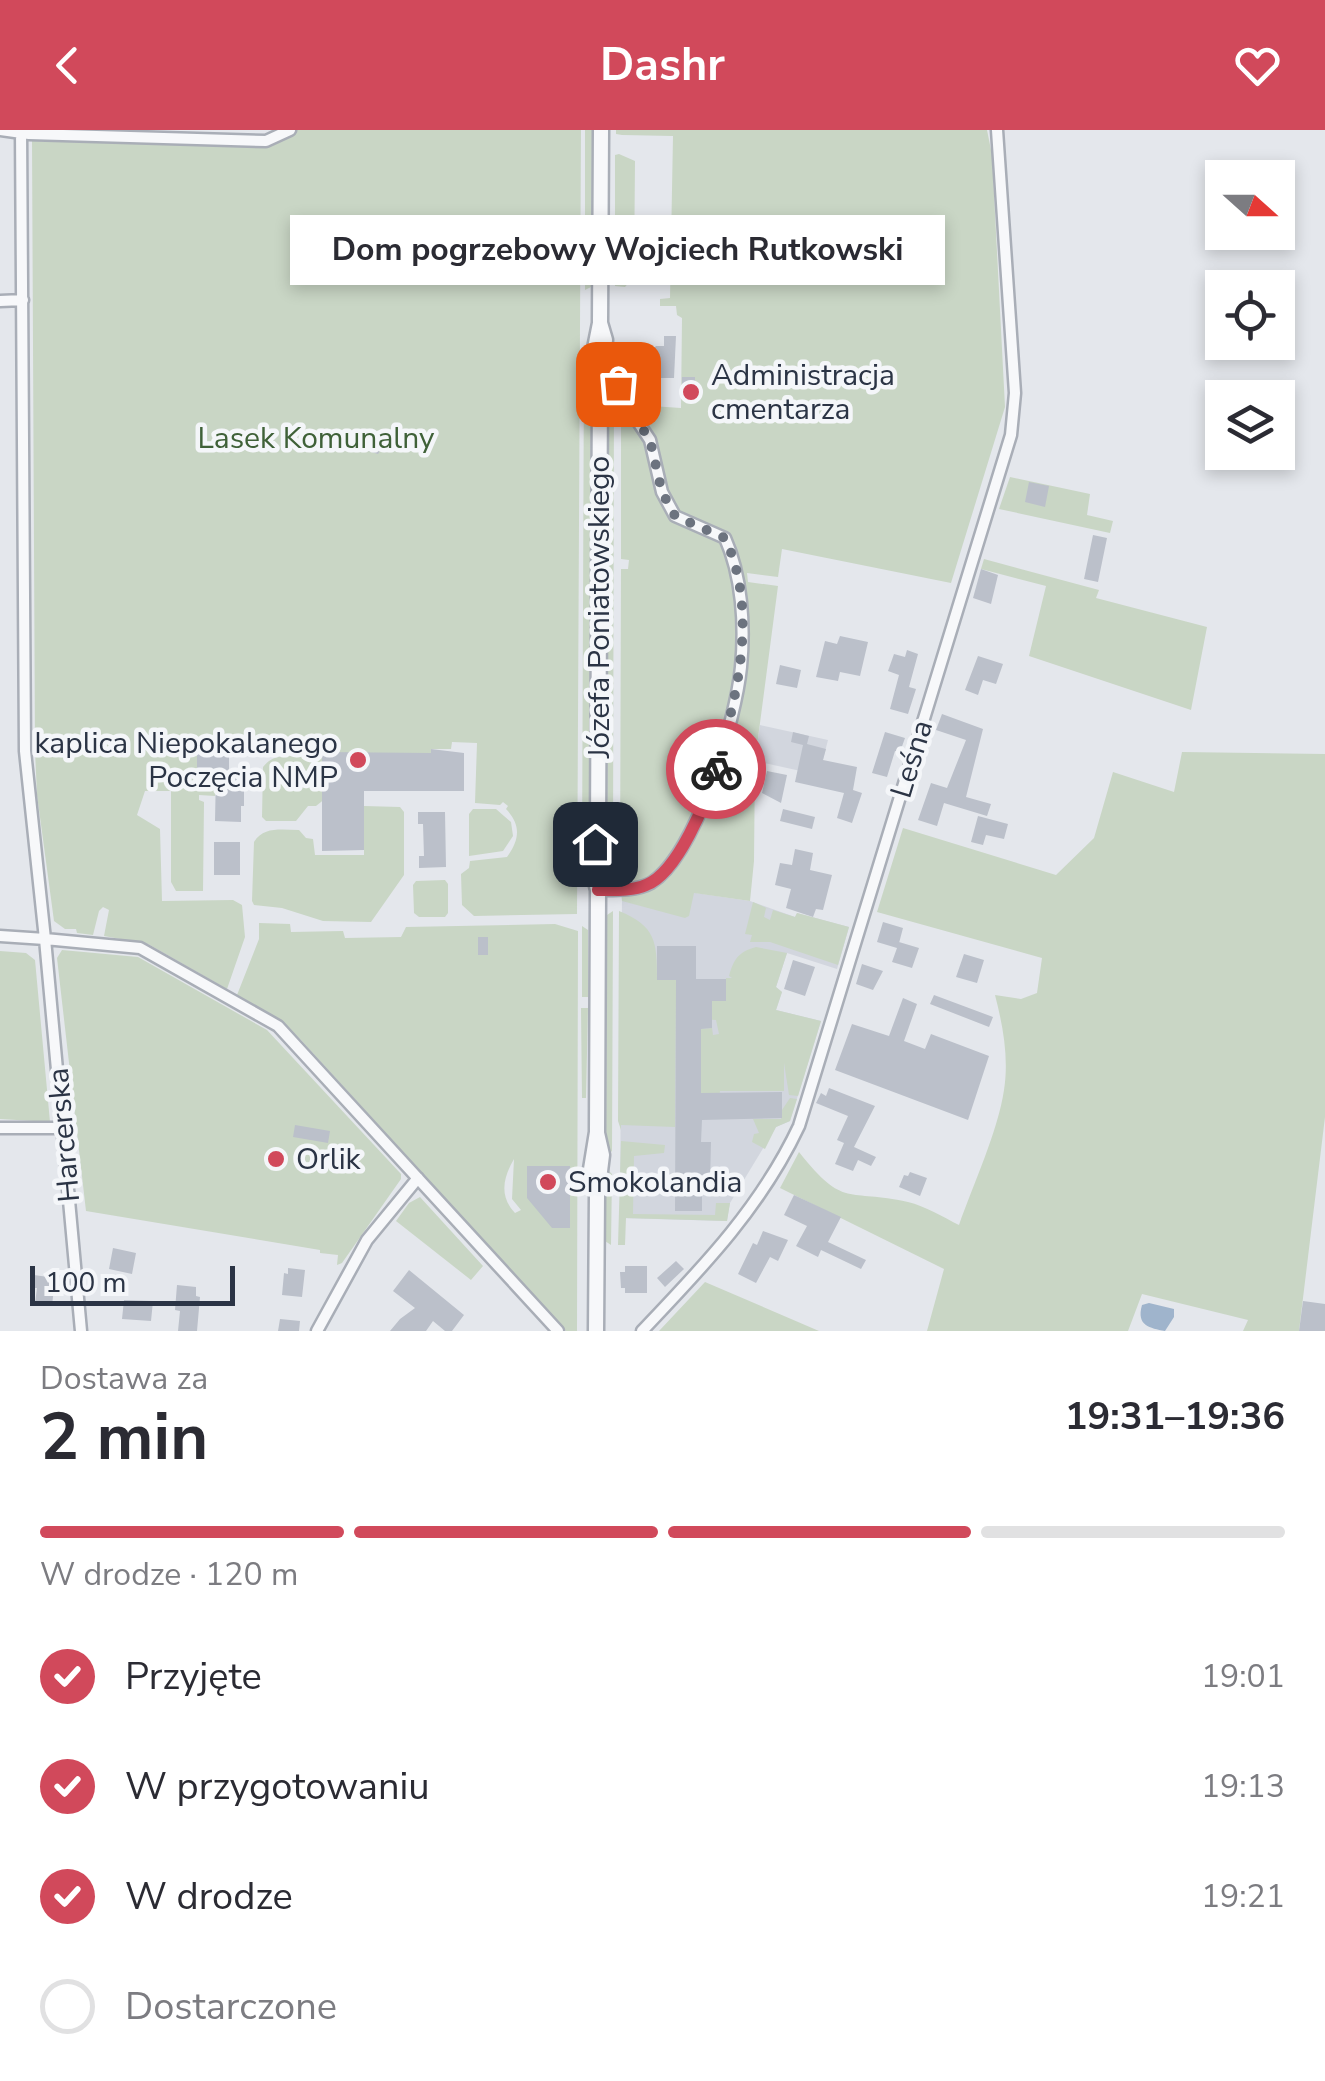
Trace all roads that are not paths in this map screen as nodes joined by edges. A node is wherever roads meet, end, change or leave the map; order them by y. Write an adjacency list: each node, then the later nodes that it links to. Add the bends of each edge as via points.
1 (0, 130): 5 (street)
2 (290, 130): 5 (street, via 266,141)
3 (601, 130): 9 (street, Józefa Poniatowskiego, via 605,353 598,834 592,858)
4 (997, 130): 19 (street, Leśna, via 1014,373 1010,435 799,1126 746,1217)
5 (21, 132): 7 (street, Harcerska)
6 (0, 300): 7 (street)
7 (23, 300): 11 (street, Harcerska, via 25,750)
8 (618, 384): 9 (street, via 650,440 675,516 725,538 735,561 742,640 725,736 687,836 648,885)
9 (598, 890): 18 (street, Józefa Poniatowskiego, via 602,1162)
10 (0, 936): 11 (street)
11 (45, 939): 13 (street, Harcerska); 14 (street, via 140,948 267,1018)
12 (0, 1128): 13 (street)
13 (64, 1128): 15 (street, Harcerska)
14 (418, 1178): 16 (street, via 367,1240); 17 (street)
15 (81, 1331)
16 (317, 1331)
17 (558, 1331)
18 (596, 1331)
19 (642, 1331)

